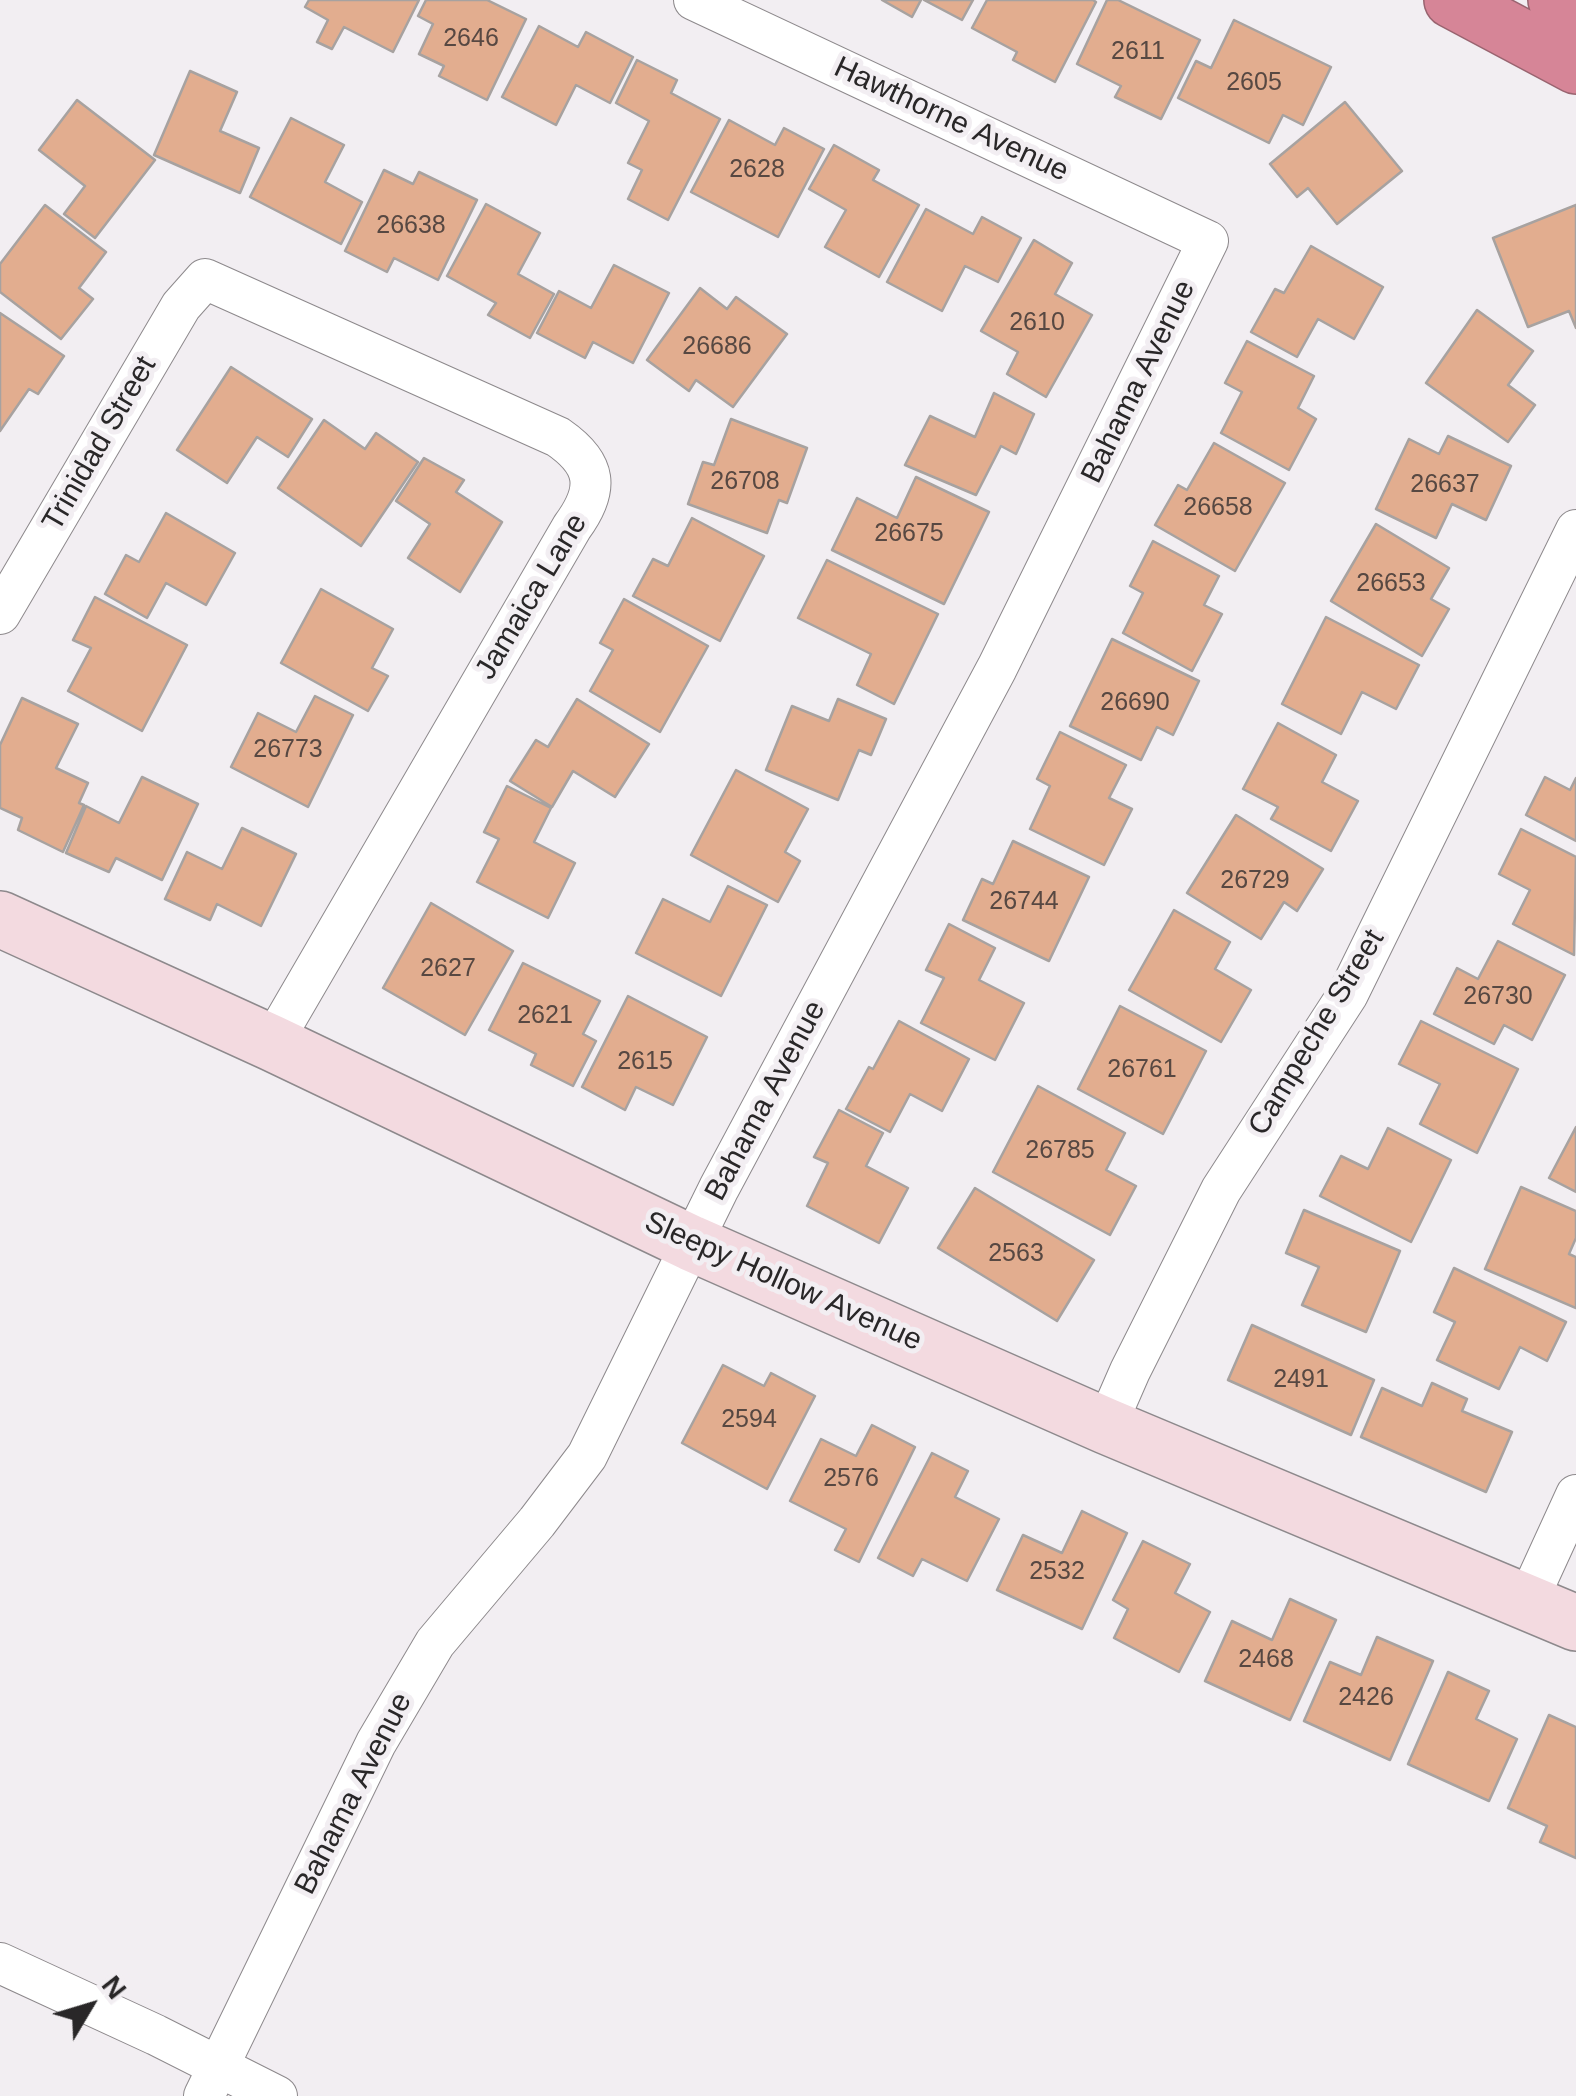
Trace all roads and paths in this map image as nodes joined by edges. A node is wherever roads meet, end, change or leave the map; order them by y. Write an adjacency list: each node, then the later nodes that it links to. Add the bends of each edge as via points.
1 (694, 0): 6 (street, Hawthorne Avenue)
2 (1452, 0): 5 (highway)
3 (1556, 0): 4 (highway)
4 (1576, 9)
5 (1576, 66)
6 (1208, 241): 12 (street, Bahama Avenue, via 998,668)
7 (205, 278): 9 (street, Trinidad Street, via 182,306); 11 (street, Jamaica Lane, via 558,437 577,450 590,489 586,508)
8 (1576, 530): 13 (street, Campeche Street, via 1348,994 1222,1190)
9 (0, 614)
10 (0, 919): 11 (street, Sleepy Hollow Avenue)
11 (272, 1042): 12 (street, Sleepy Hollow Avenue)
12 (691, 1243): 13 (street, Sleepy Hollow Avenue); 17 (street, Bahama Avenue, via 587,1456 435,1643 376,1743)
13 (1106, 1426): 15 (street, Sleepy Hollow Avenue)
14 (1576, 1495): 15 (street)
15 (1552, 1612)
16 (0, 1963): 17 (street)
17 (211, 2081): 18 (street)
18 (277, 2096)

